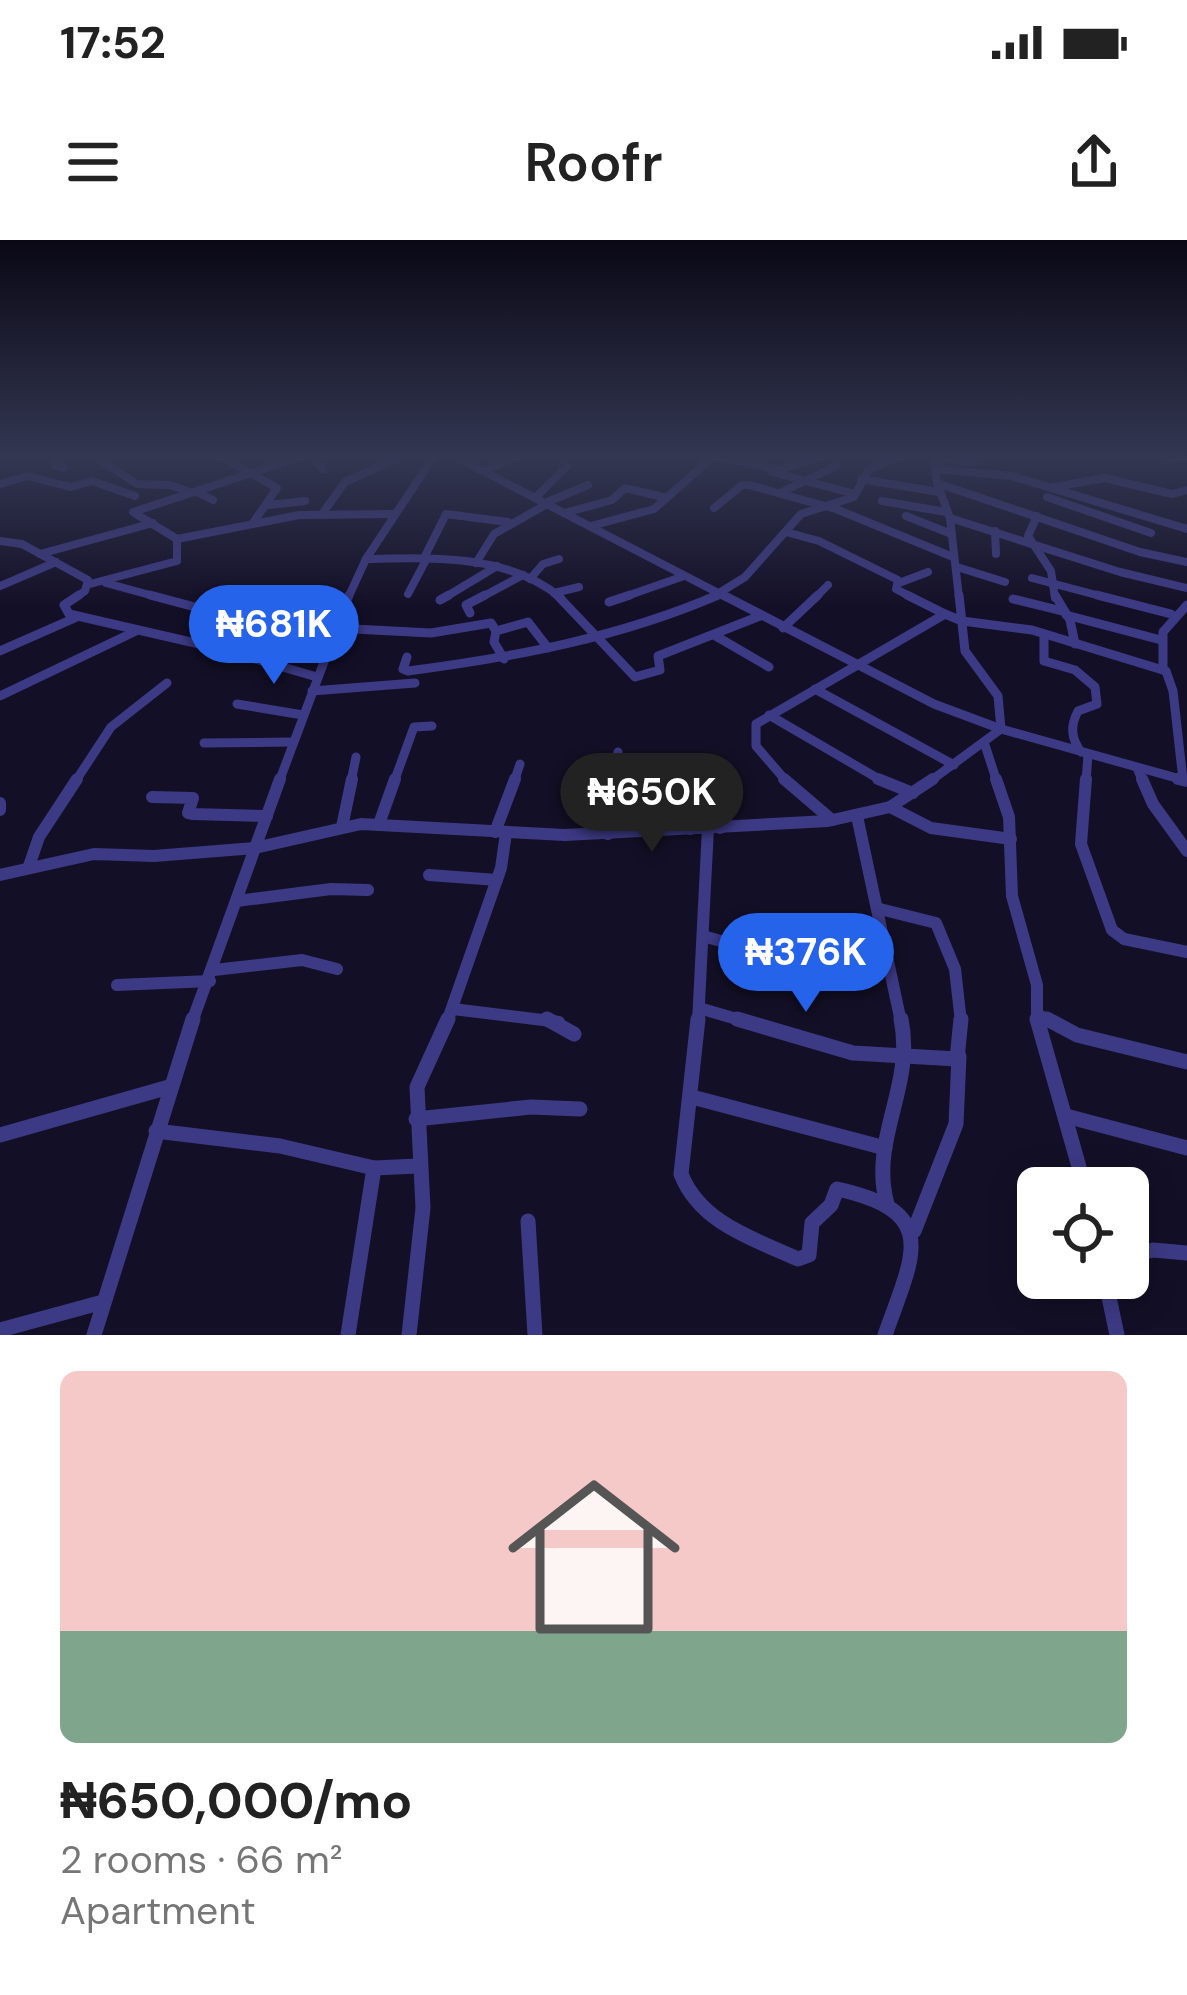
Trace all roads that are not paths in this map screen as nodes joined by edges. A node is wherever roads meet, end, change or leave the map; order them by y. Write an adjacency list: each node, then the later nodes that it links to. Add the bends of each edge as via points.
1 (151, 507): 25 (street, via 132,514)
2 (266, 507): 27 (street)
3 (327, 507): 19 (street)
4 (398, 507): 20 (street)
5 (467, 507): 21 (street)
6 (532, 507): 26 (street)
7 (553, 507): 18 (street)
8 (586, 507): 18 (street)
9 (655, 507): 28 (street)
10 (826, 507): 31 (street, via 803,512)
11 (833, 507): 43 (street)
12 (911, 507): 23 (street)
13 (945, 507): 23 (street)
14 (1006, 507): 24 (street)
15 (1040, 507): 24 (street)
16 (1090, 507): 32 (street)
17 (1109, 507): 29 (street)
18 (564, 513): 28 (street)
19 (322, 514): 20 (street); 27 (street)
20 (394, 514): 40 (street)
21 (460, 514): 26 (street); 39 (street, via 446,514)
22 (906, 515): 33 (street)
23 (948, 515): 30 (street); 33 (street)
24 (1034, 515): 36 (street); 44 (street)
25 (155, 522): 34 (street); 37 (street)
26 (508, 522): 45 (street)
27 (254, 523): 34 (street)
28 (590, 526): 48 (street)
29 (1187, 529)
30 (995, 531): 36 (street); 38 (street)
31 (786, 532): 54 (street); 63 (street)
32 (1151, 532)
33 (949, 533): 43 (street)
34 (177, 539): 51 (street, via 176,562)
35 (0, 541): 37 (street)
36 (1030, 543): 56 (street); 59 (street)
37 (40, 554): 42 (street)
38 (996, 554)
39 (424, 558): 40 (street); 45 (street); 62 (street)
40 (366, 559): 77 (street)
41 (559, 559): 49 (street)
42 (56, 562): 53 (street); 57 (street)
43 (955, 562): 52 (street); 74 (street)
44 (1187, 562)
45 (476, 563): 46 (street)
46 (497, 566): 49 (street); 65 (street)
47 (928, 572): 54 (street)
48 (684, 576): 63 (street); 66 (street)
49 (526, 577): 61 (street); 68 (street, via 466,605)
50 (1032, 578): 56 (street)
51 (103, 581): 53 (street); 75 (street)
52 (1005, 582)
53 (90, 584): 73 (street, via 63,608)
54 (899, 584): 70 (street)
55 (828, 585): 76 (street)
56 (1057, 585): 69 (street); 71 (street)
57 (0, 586)
58 (579, 587): 61 (street)
59 (1187, 589)
60 (239, 590): 77 (street)
61 (554, 593): 82 (street)
62 (408, 594)
63 (720, 595): 72 (street); 82 (street)
64 (1012, 599): 69 (street)
65 (440, 600)
66 (609, 602)
67 (1187, 605): 71 (street)
68 (470, 613)
69 (1065, 613): 83 (street); 84 (street)
70 (945, 614): 74 (street); 90 (street)
71 (1171, 614): 83 (street)
72 (760, 616): 76 (street); 81 (street)
73 (77, 617): 78 (street); 86 (street)
74 (962, 621): 80 (street); 105 (street, via 965,651 996,694)
75 (250, 622)
76 (783, 628): 90 (street)
77 (333, 630): 79 (street, via 430,633 490,623); 93 (street)
78 (136, 631): 93 (street); 100 (street)
79 (496, 631): 85 (street, via 531,622); 88 (street)
80 (1044, 634): 84 (street); 91 (street, via 1042,659)
81 (714, 635): 82 (street, via 658,656 660,670 639,677); 89 (street)
82 (595, 637): 85 (street)
83 (1161, 640): 92 (street)
84 (1071, 643): 91 (street); 92 (street)
85 (548, 648): 88 (street)
86 (0, 651)
87 (407, 657): 88 (street, via 408,671)
88 (504, 659)
89 (769, 667)
90 (855, 667): 96 (street); 105 (street)
91 (1076, 670): 110 (street, via 1098,699 1075,715 1072,739)
92 (1163, 670): 97 (street)
93 (317, 676): 98 (street)
94 (167, 683): 133 (street, via 111,727 39,837)
95 (415, 683): 98 (street)
96 (815, 689): 103 (street); 113 (street)
97 (1173, 691): 99 (street); 116 (street)
98 (311, 692): 102 (street)
99 (1187, 693)
100 (0, 696)
101 (237, 704): 102 (street)
102 (303, 715): 107 (street)
103 (769, 715): 118 (street); 123 (street, via 756,724 763,760)
104 (432, 726): 124 (street, via 413,730)
105 (1001, 729): 108 (street); 110 (street)
106 (204, 742): 107 (street)
107 (292, 742): 121 (street)
108 (985, 746): 113 (street); 130 (street)
109 (618, 752): 129 (street, via 606,796)
110 (1085, 753): 114 (street); 141 (street, via 1081,844 1112,930)
111 (356, 757): 125 (street)
112 (520, 764): 128 (street)
113 (954, 766): 118 (street)
114 (1137, 768): 116 (street); 132 (street)
115 (693, 778): 126 (street)
116 (1185, 780)
117 (670, 785): 127 (street)
118 (905, 794): 120 (street)
119 (152, 797): 121 (street, via 193,798 192,814)
120 (890, 807): 122 (street); 130 (street, via 933,828)
121 (267, 816): 131 (street)
122 (856, 816): 123 (street); 139 (street)
123 (832, 820): 126 (street)
124 (379, 824): 125 (street); 128 (street)
125 (342, 827): 131 (street)
126 (714, 828): 127 (street); 140 (street)
127 (690, 829): 129 (street)
128 (501, 832): 129 (street); 136 (street)
129 (608, 834)
130 (1011, 839): 148 (street, via 1012,896)
131 (255, 848): 133 (street, via 94,854); 138 (street)
132 (1187, 850)
133 (29, 866): 134 (street)
134 (0, 875)
135 (430, 875): 136 (street)
136 (497, 880): 147 (street)
137 (368, 890): 138 (street)
138 (238, 901): 144 (street)
139 (880, 909): 150 (street, via 936,923 950,945); 151 (street)
140 (703, 936): 143 (street); 146 (street)
141 (1187, 952)
142 (337, 969): 144 (street, via 302,960)
143 (833, 973)
144 (212, 976): 145 (street); 153 (street)
145 (117, 985)
146 (698, 1008): 151 (street, via 853,1053); 154 (street)
147 (454, 1009): 149 (street, via 556,1020); 157 (street, via 417,1088)
148 (1037, 1014): 152 (street, via 1077,1035); 156 (street)
149 (574, 1034)
150 (959, 1056): 151 (street); 167 (street, via 963,1105)
151 (908, 1058): 160 (street)
152 (1187, 1061)
153 (170, 1087): 158 (street); 159 (street)
154 (692, 1097): 160 (street); 165 (street, via 685,1192 748,1235 803,1259 812,1223 837,1190)
155 (580, 1109): 157 (street)
156 (1066, 1116): 161 (street); 163 (street)
157 (416, 1119): 162 (street)
158 (156, 1131): 164 (street); 171 (street)
159 (0, 1135)
160 (886, 1148): 165 (street)
161 (1187, 1148)
162 (418, 1166): 164 (street); 175 (street, via 423,1208)
163 (1079, 1167)
164 (374, 1168): 174 (street)
165 (887, 1204): 167 (street)
166 (528, 1221): 176 (street)
167 (914, 1231): 177 (street)
168 (1149, 1251): 169 (street)
169 (1187, 1253)
170 (1109, 1299): 178 (street)
171 (103, 1302): 172 (street); 173 (street)
172 (0, 1330)
173 (94, 1335)
174 (348, 1335)
175 (409, 1335)
176 (535, 1335)
177 (885, 1335)
178 (1117, 1335)

